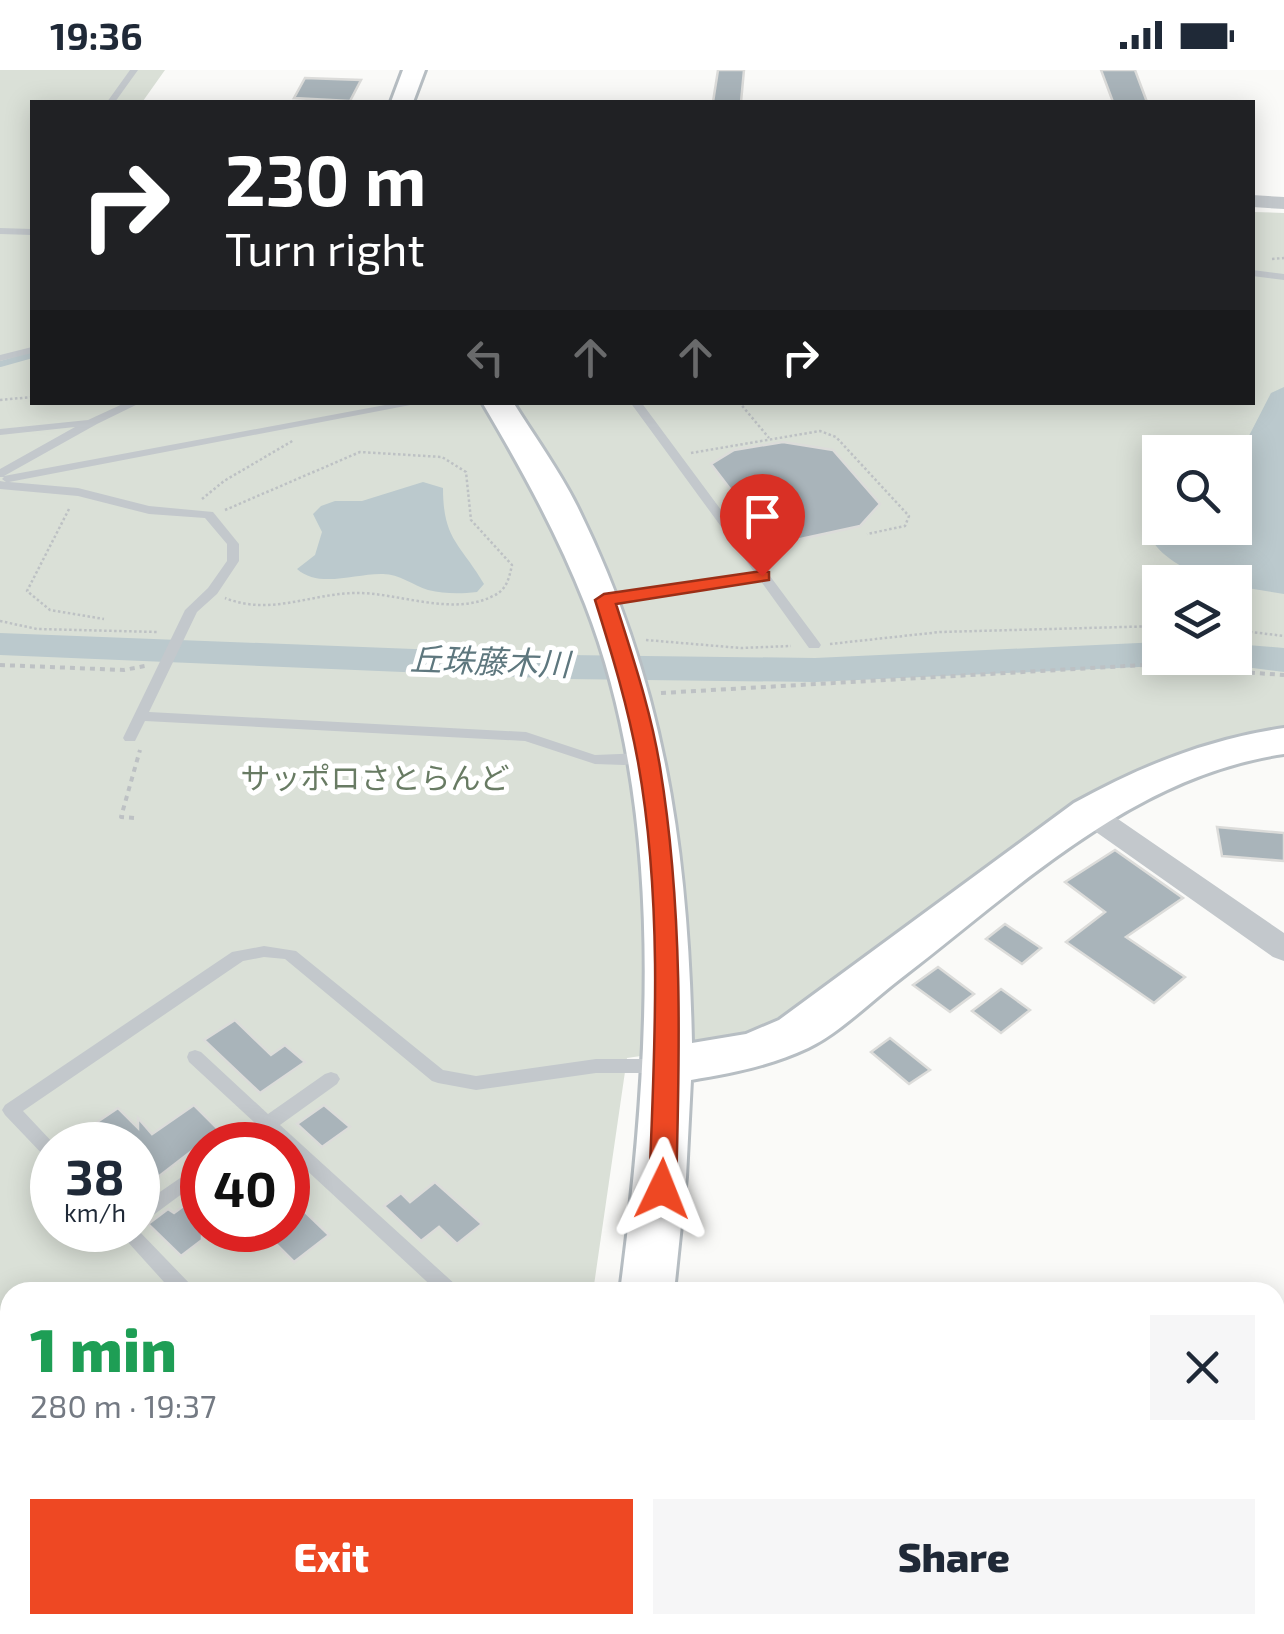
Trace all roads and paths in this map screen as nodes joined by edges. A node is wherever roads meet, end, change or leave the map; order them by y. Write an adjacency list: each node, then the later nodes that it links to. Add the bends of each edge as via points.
1 (134, 70): 3 (lane)
2 (414, 70): 4 (street)
3 (112, 100)
4 (403, 100)
5 (1255, 202): 6 (street)
6 (1284, 203)
7 (0, 231): 8 (lane)
8 (30, 232)
9 (1255, 273): 10 (lane)
10 (1284, 277)
11 (30, 350): 12 (lane)
12 (0, 358)
13 (30, 397): 14 (path)
14 (0, 400)
15 (130, 405): 20 (lane)
16 (406, 405): 21 (lane)
17 (500, 405): 32 (street, via 554,487)
18 (638, 405): 30 (lane)
19 (742, 405): 23 (path)
20 (93, 422): 22 (lane); 25 (lane)
21 (297, 426): 25 (lane); 27 (path, via 285,447 218,482)
22 (0, 432)
23 (769, 438): 24 (path); 29 (path, via 820,431 836,437 909,516 905,526)
24 (690, 453)
25 (0, 480): 26 (lane)
26 (78, 492): 27 (lane, via 149,510); 33 (path, via 27,591 42,608)
27 (194, 513): 28 (lane)
28 (210, 515): 31 (lane, via 233,544 232,561); 31 (path, via 360,452 442,457 466,472 471,520 512,565 513,576 492,595 455,604 360,592 253,608)
29 (867, 534)
30 (762, 576): 32 (lane); 40 (lane)
31 (212, 591): 37 (lane)
32 (604, 600): 39 (street)
33 (104, 619)
34 (0, 620): 37 (path, via 37,629)
35 (1142, 626): 40 (path, via 940,632)
36 (1252, 632): 38 (path)
37 (177, 636): 41 (lane)
38 (1284, 636)
39 (634, 644): 40 (path); 44 (street)
40 (814, 645)
41 (165, 662): 42 (path, via 124,670); 45 (lane)
42 (0, 666)
43 (1284, 675): 44 (path, via 1144,665)
44 (648, 695): 48 (street)
45 (139, 716): 46 (lane); 48 (lane, via 526,737 604,763)
46 (130, 738): 50 (path, via 128,745 141,751 121,818)
47 (1284, 741): 49 (street, via 1206,758 1140,784)
48 (648, 758): 53 (street, via 665,896)
49 (1090, 814): 51 (street); 53 (street, via 796,1033 752,1052)
50 (134, 818)
51 (1284, 949)
52 (195, 1057): 55 (lane)
53 (667, 1066): 57 (lane, via 596,1066 476,1083 438,1076 290,955 254,952 238,956 11,1110); 62 (street, via 662,1189)
54 (331, 1079): 56 (lane)
55 (264, 1122)
56 (269, 1122)
57 (30, 1130)
58 (310, 1164): 61 (lane)
59 (147, 1252): 60 (lane)
60 (175, 1282)
61 (439, 1282)
62 (648, 1282)

